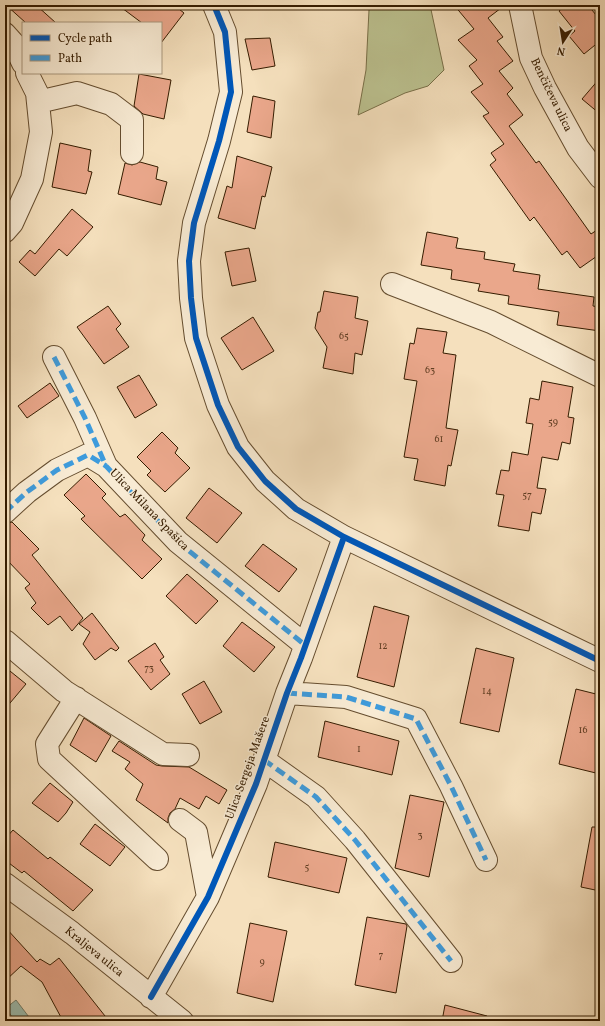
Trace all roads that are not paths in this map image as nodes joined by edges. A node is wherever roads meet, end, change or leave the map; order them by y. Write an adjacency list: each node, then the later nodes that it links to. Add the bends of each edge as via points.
1 (214, 5): 15 (street, via 225,32 231,92 194,223 189,261 196,338 218,405 238,447 265,481 296,509)
2 (520, 5): 8 (street, Benčičeva ulica, via 531,58 544,88 578,148)
3 (5, 34): 4 (street, via 14,44)
4 (22, 61)
5 (28, 74): 6 (street)
6 (38, 102): 7 (street, via 77,92 111,104 132,120); 9 (street, via 41,132 32,179 12,224)
7 (132, 153)
8 (600, 176)
9 (5, 231)
10 (392, 284): 12 (street, via 491,322)
11 (54, 357): 13 (street, Ulica Milana Spašica)
12 (600, 376)
13 (106, 466): 14 (street, via 88,455 58,470 27,492); 17 (street, Ulica Milana Spašica, via 178,542)
14 (5, 512)
15 (344, 537): 17 (street, Ulica Sergeja Mašere); 18 (street)
16 (5, 641): 20 (street, via 64,691)
17 (305, 645): 19 (street, Ulica Sergeja Mašere)
18 (600, 661)
19 (287, 693): 22 (street, Ulica Sergeja Mašere); 25 (street, via 346,697 416,719)
20 (76, 698): 21 (street, via 163,754); 24 (street, via 48,744 49,759)
21 (188, 755)
22 (264, 760): 27 (street, Ulica Sergeja Mašere); 28 (street, Ulica Sergeja Mašere, via 316,797 355,840)
23 (180, 820): 27 (street, via 196,832)
24 (157, 859)
25 (486, 860)
26 (5, 884): 29 (street, Kraljeva ulica, via 72,933)
27 (208, 896): 29 (street, Ulica Sergeja Mašere)
28 (450, 961)
29 (151, 997): 30 (street, Kraljeva ulica)
30 (182, 1021)

